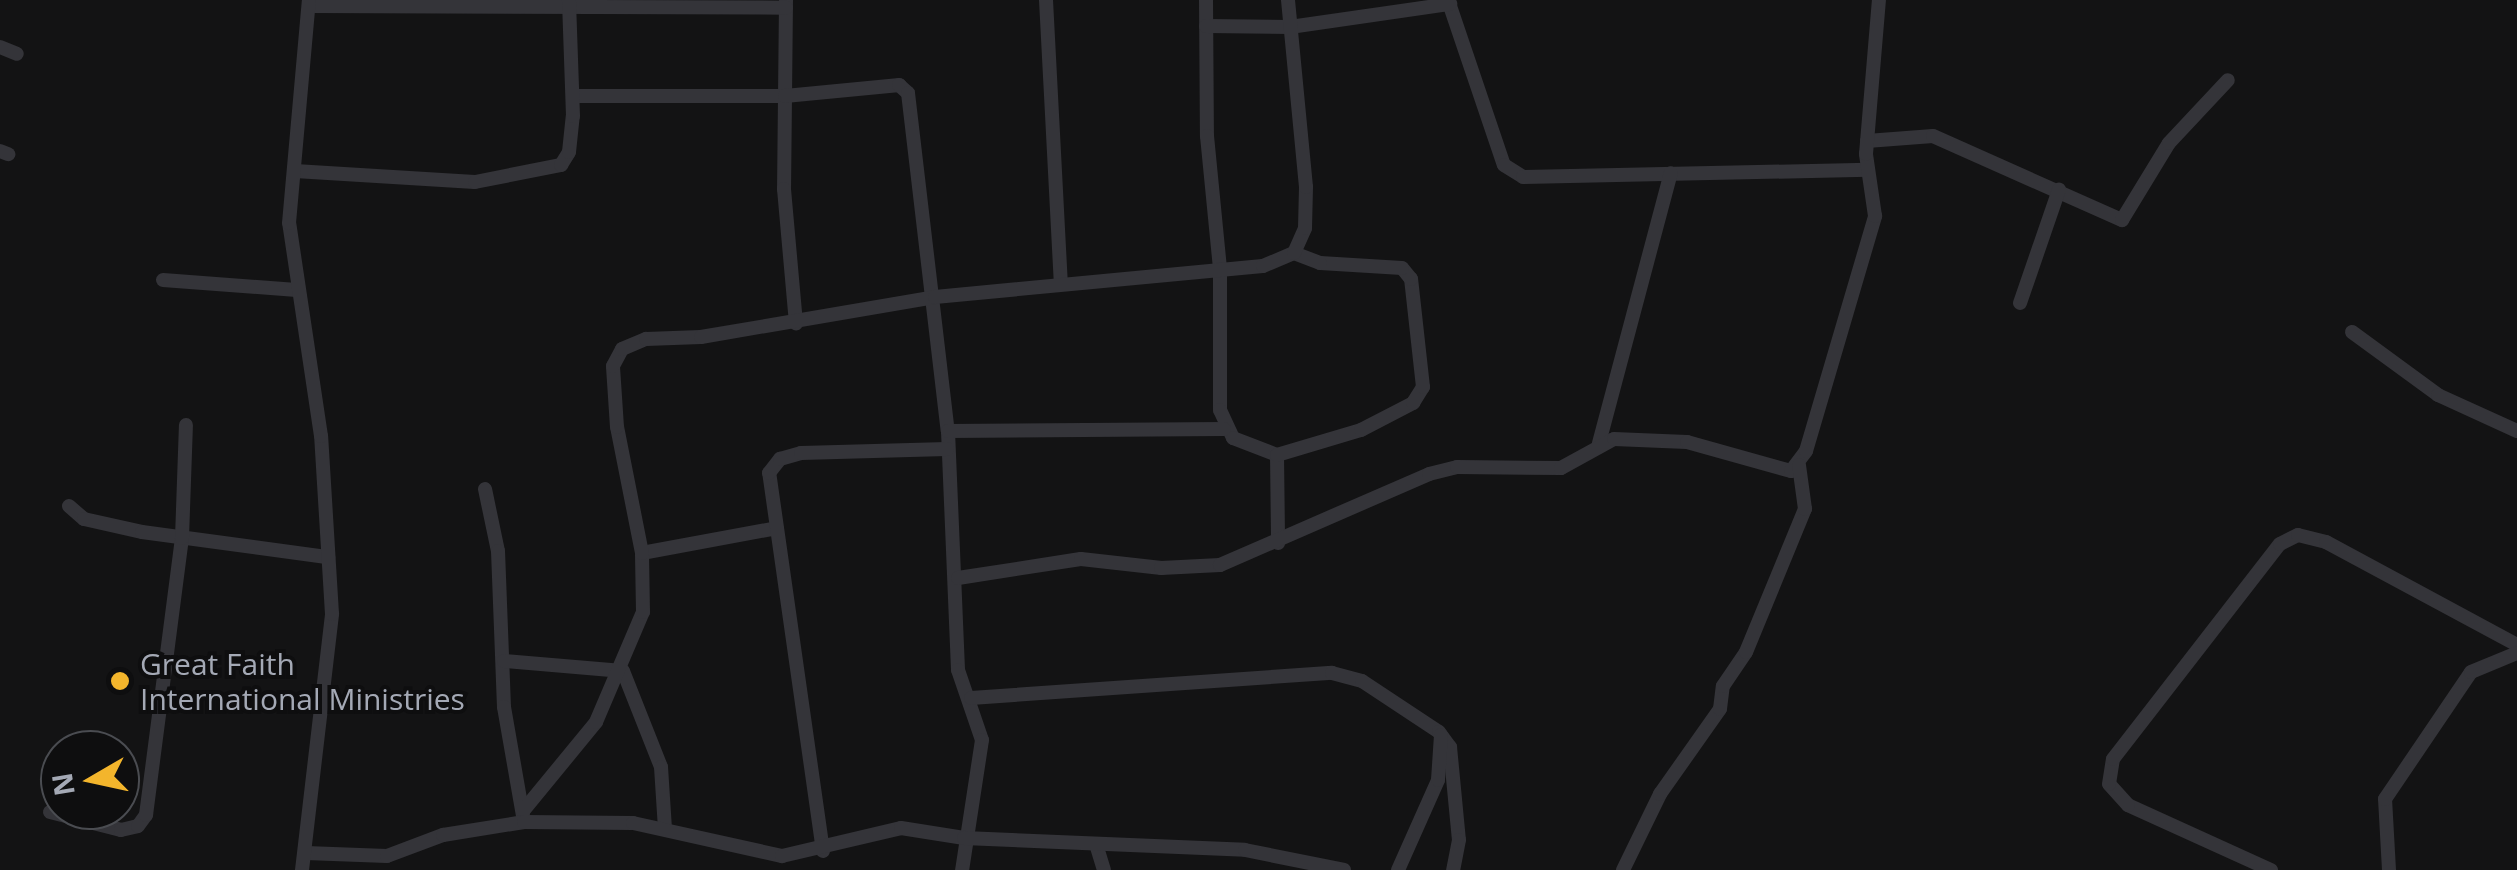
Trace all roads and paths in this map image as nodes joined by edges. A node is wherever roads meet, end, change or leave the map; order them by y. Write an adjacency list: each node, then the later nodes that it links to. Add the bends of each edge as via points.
1 (1046, 0): 24 (street)
2 (1206, 0): 9 (street)
3 (1288, 0): 10 (street)
4 (1878, 0): 16 (street)
5 (569, 1): 7 (street); 8 (street); 14 (street)
6 (1449, 2): 10 (street); 19 (street, via 1504,165 1523,177 1548,180)
7 (309, 3): 18 (street)
8 (786, 4): 15 (street)
9 (1206, 26): 10 (street); 22 (street, via 1207,136)
10 (1290, 27): 21 (street, via 1306,188 1304,228)
11 (0, 47): 12 (street)
12 (16, 54)
13 (2228, 80): 20 (street, via 2169,143 2126,219)
14 (572, 96): 15 (street); 18 (street, via 570,152 543,173 475,182)
15 (785, 96): 26 (street, via 900,85 908,93); 28 (street, via 784,189)
16 (1867, 141): 17 (street); 20 (street, via 1934,136)
17 (1868, 170): 19 (street); 37 (street, via 1876,216)
18 (295, 171): 25 (street, via 289,223)
19 (1671, 173): 34 (street)
20 (2060, 190): 27 (street)
21 (1294, 253): 22 (street, via 1263,266); 36 (street, via 1320,262 1402,268 1412,279 1423,387 1413,403 1378,422)
22 (1220, 269): 24 (street); 31 (street)
23 (163, 280): 25 (street)
24 (1061, 283): 26 (street)
25 (297, 290): 44 (street, via 321,436)
26 (934, 297): 28 (street); 33 (street)
27 (2020, 303)
28 (796, 323): 43 (street, via 646,339 622,349 614,366 618,427)
29 (2352, 332): 32 (street, via 2438,395)
30 (186, 425): 41 (street)
31 (1224, 429): 33 (street); 36 (street)
32 (2517, 430)
33 (948, 431): 35 (street)
34 (1599, 443): 37 (street, via 1668,439 1779,472); 42 (street, via 1561,468 1457,467 1430,474)
35 (947, 449): 40 (street, via 817,451 780,459 769,473); 45 (street)
36 (1277, 455): 42 (street)
37 (1799, 465): 67 (street, via 1805,510 1746,652 1723,686 1720,708 1660,794)
38 (485, 490): 48 (street, via 498,551)
39 (69, 506): 41 (street, via 84,519)
40 (777, 528): 43 (street); 57 (street)
41 (182, 538): 44 (street); 53 (street)
42 (1278, 543): 45 (street, via 1220,565 1161,568 1081,559)
43 (642, 553): 49 (street, via 644,612)
44 (328, 557): 58 (street, via 331,664)
45 (958, 578): 50 (street, via 958,670)
46 (2517, 645): 68 (street, via 2326,542 2298,534 2280,544 2113,759 2109,784 2128,805)
47 (2517, 653): 69 (street, via 2471,672 2385,799)
48 (504, 661): 49 (street); 52 (street, via 506,725)
49 (623, 671): 52 (street, via 596,722); 54 (street, via 661,768)
50 (971, 698): 51 (street, via 1332,674 1390,697); 55 (street, via 983,768)
51 (1442, 735): 65 (street, via 1438,780); 66 (street, via 1450,747 1458,812)
52 (524, 816): 54 (street); 59 (street)
53 (140, 823)
54 (665, 829): 60 (street)
55 (964, 838): 56 (street); 57 (street, via 876,830); 62 (street)
56 (1096, 844): 63 (street); 64 (street, via 1280,853)
57 (823, 851): 60 (street)
58 (306, 853): 59 (street); 61 (street)
59 (365, 863)
60 (782, 863)
61 (302, 870)
62 (962, 870)
63 (1104, 870)
64 (1344, 870)
65 (1398, 870)
66 (1453, 870)
67 (1623, 870)
68 (2271, 870)
69 (2389, 870)

